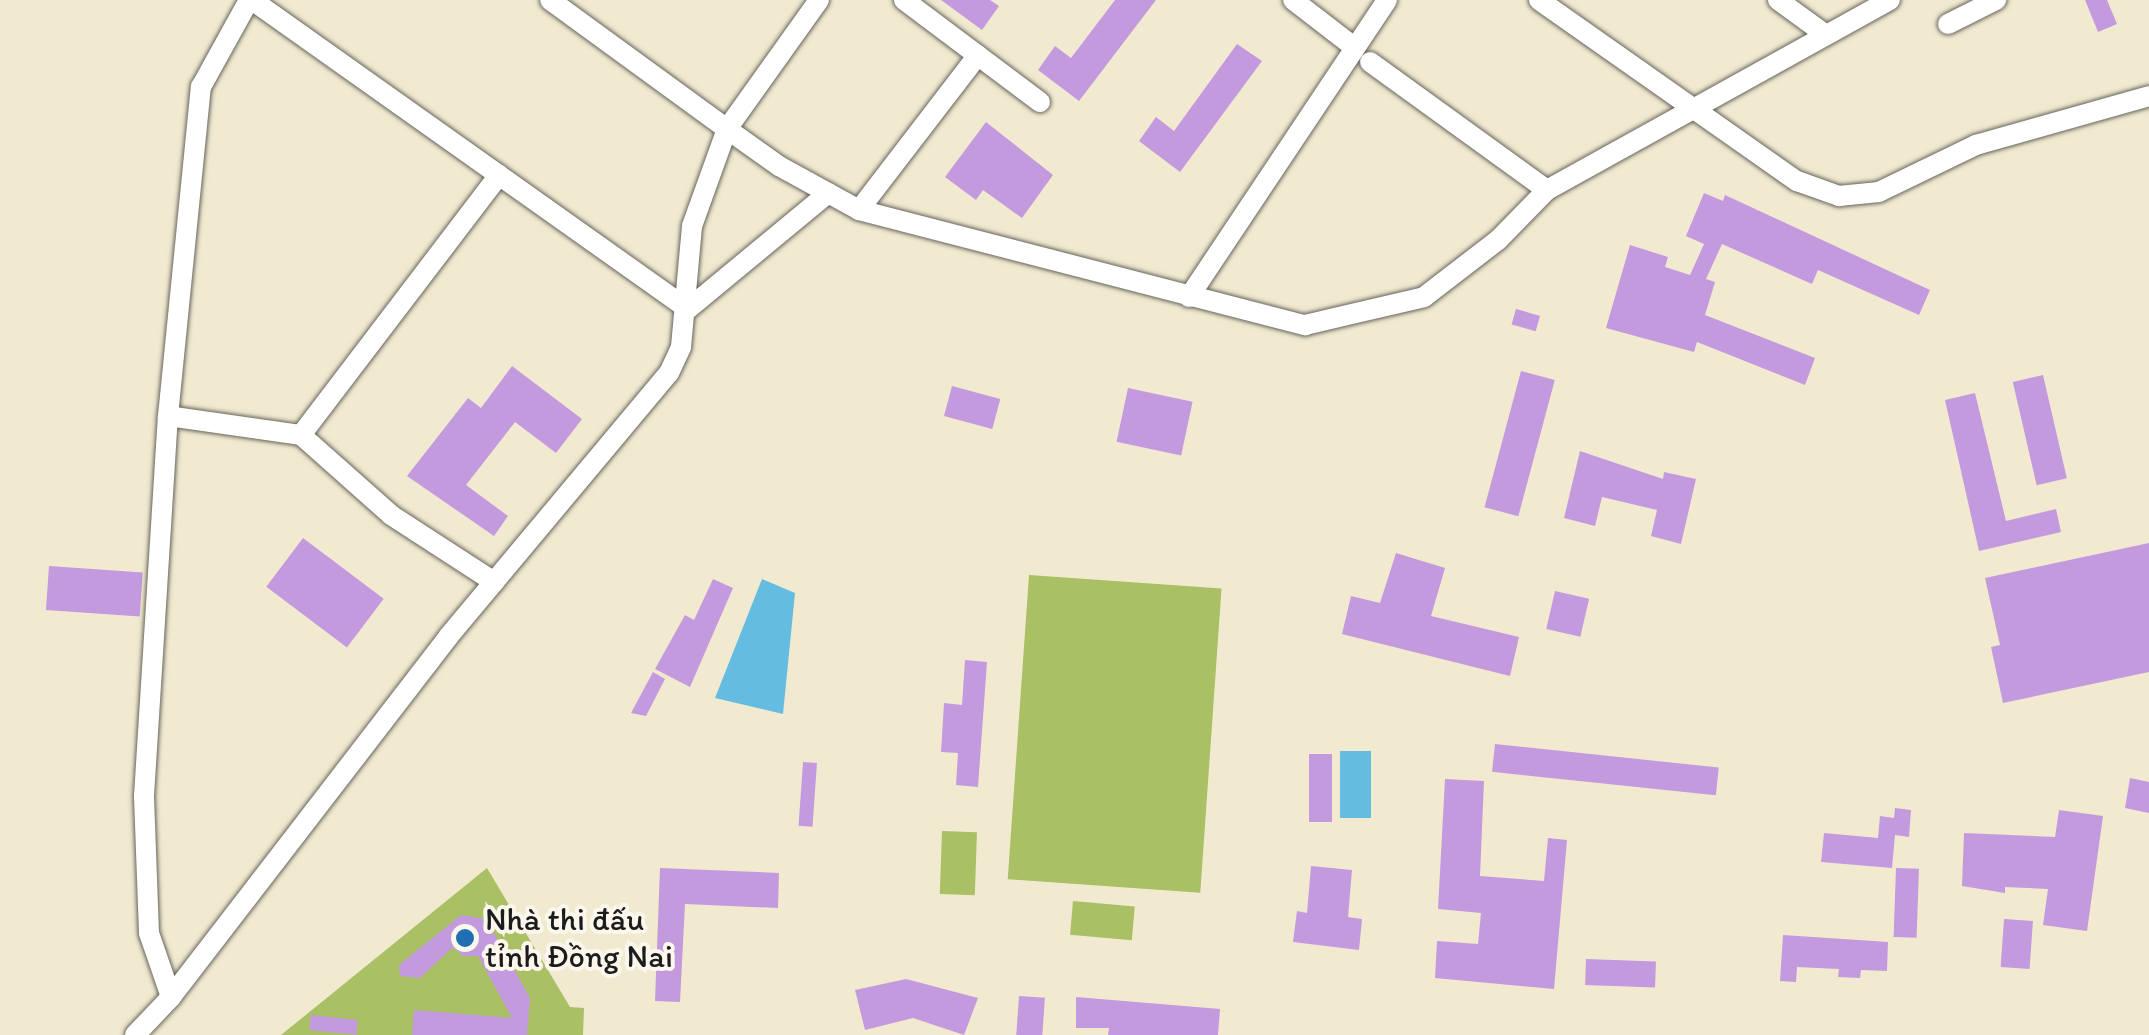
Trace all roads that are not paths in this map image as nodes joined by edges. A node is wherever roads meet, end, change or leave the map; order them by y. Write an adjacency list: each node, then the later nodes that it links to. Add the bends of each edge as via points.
1 (250, 0): 20 (street); 26 (street, via 202,87)
2 (550, 0): 19 (street)
3 (819, 0): 19 (street)
4 (904, 0): 14 (street)
5 (1293, 0): 13 (street)
6 (1387, 0): 13 (street)
7 (1540, 0): 18 (street)
8 (1778, 0): 12 (street)
9 (1890, 0): 12 (street)
10 (1996, 0): 11 (street)
11 (1948, 24)
12 (1826, 35): 18 (street)
13 (1354, 46): 24 (street)
14 (978, 55): 17 (street); 23 (street)
15 (1370, 62): 21 (street)
16 (2149, 96): 18 (street, via 1976,145 1903,183 1861,196 1796,181)
17 (1040, 102)
18 (1689, 106): 21 (street)
19 (727, 129): 22 (street); 25 (street, via 692,226)
20 (498, 175): 25 (street); 27 (street)
21 (1547, 190): 24 (street, via 1463,270 1424,297 1386,310 1305,325)
22 (828, 193): 23 (street); 25 (street)
23 (859, 210): 24 (street)
24 (1189, 296)
25 (688, 310): 28 (street, via 669,373)
26 (168, 416): 27 (street); 29 (street, via 144,796 150,933)
27 (302, 435): 28 (street, via 391,516)
28 (494, 582): 29 (street, via 343,767)
29 (171, 998): 30 (street)
30 (135, 1035)

